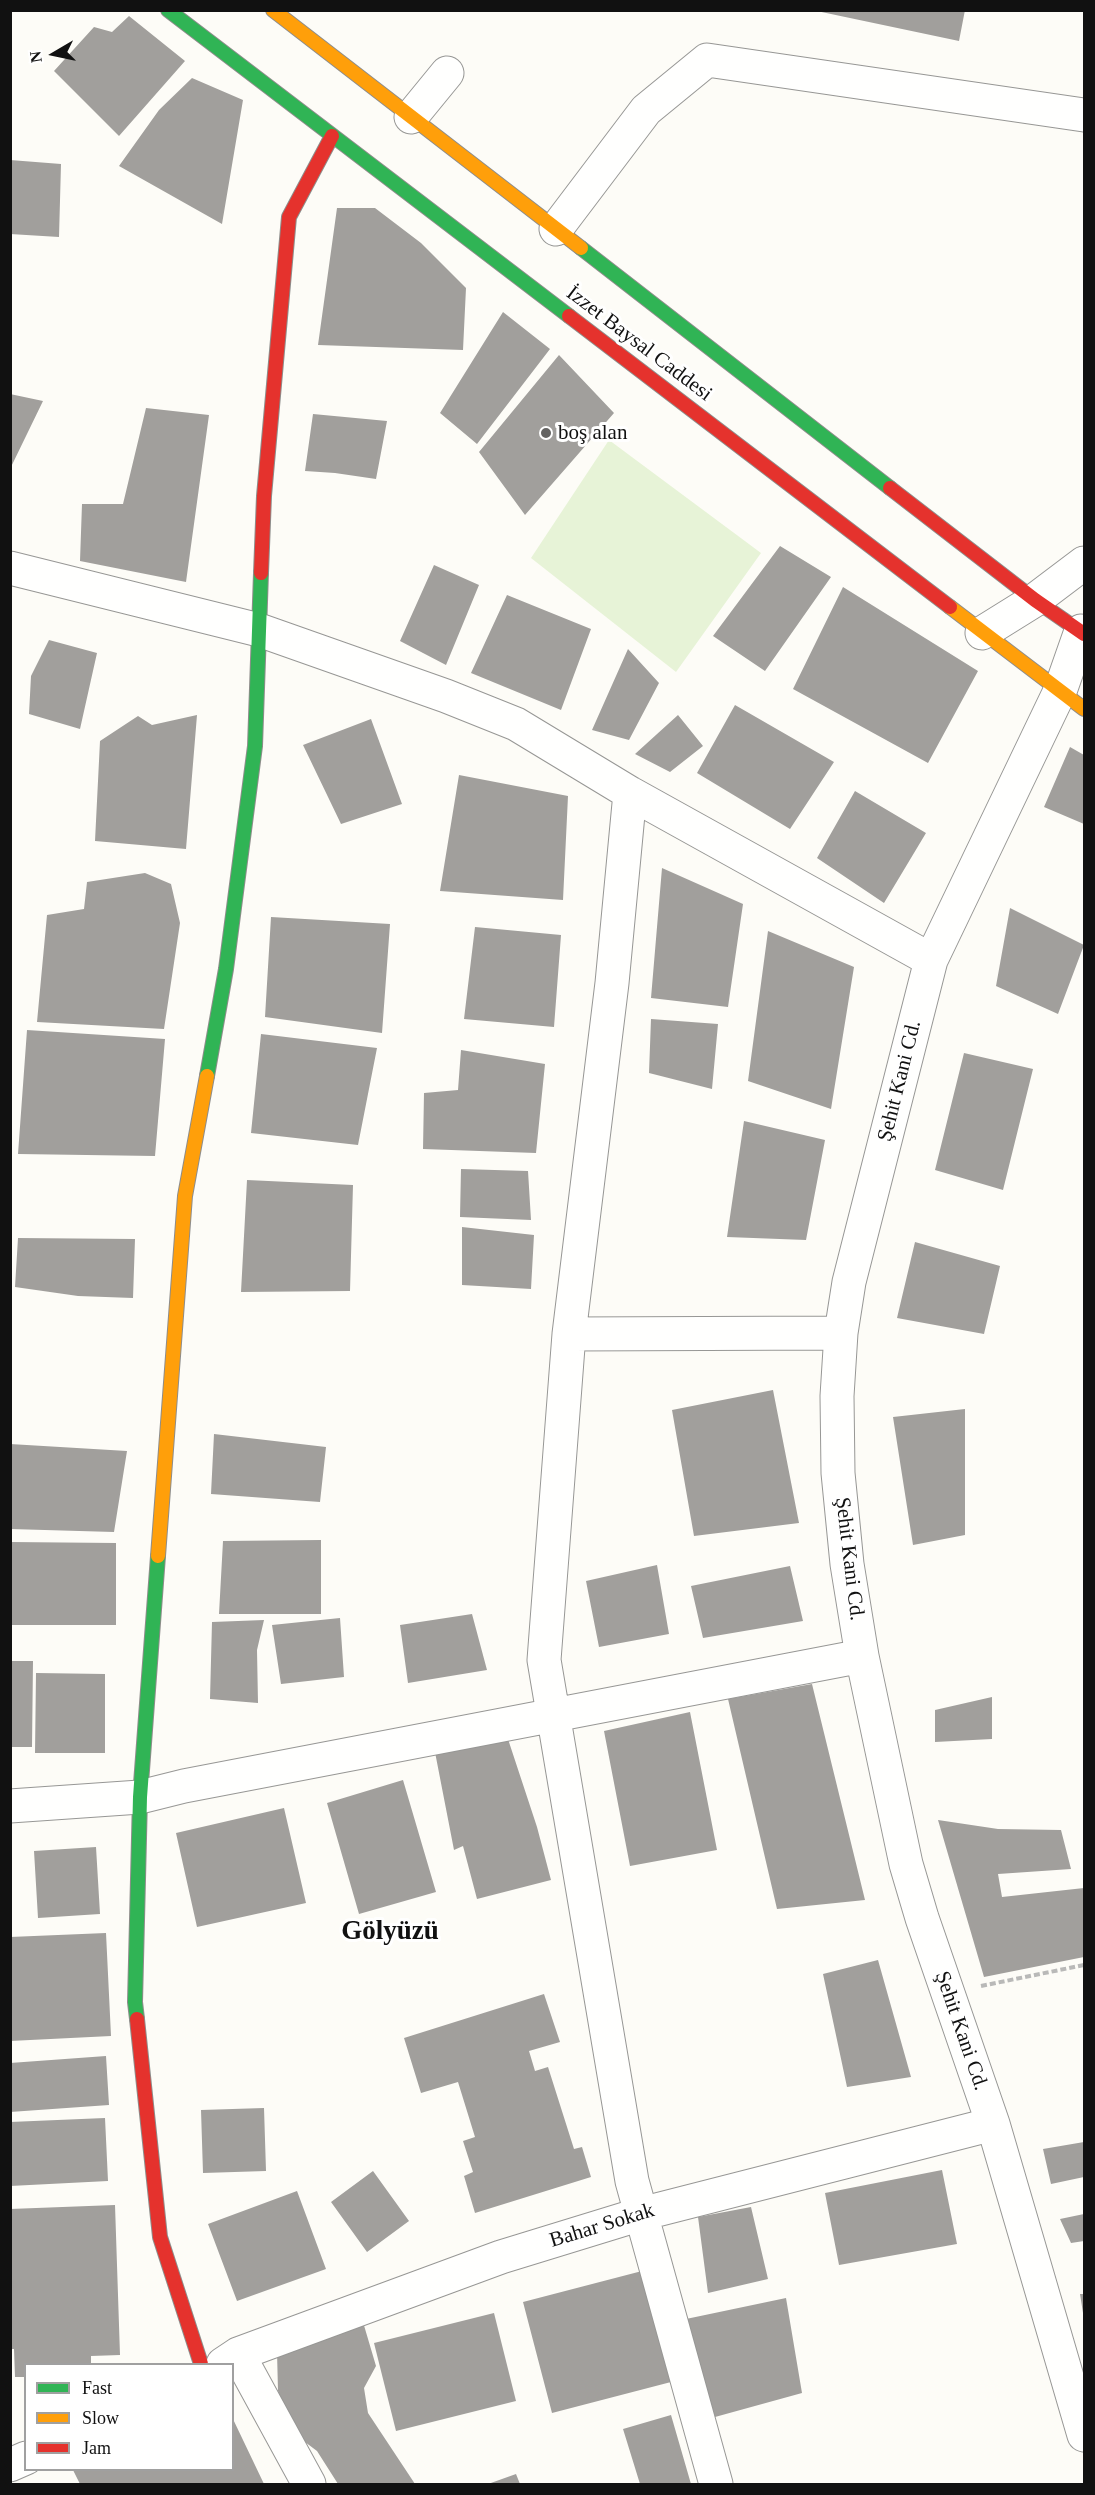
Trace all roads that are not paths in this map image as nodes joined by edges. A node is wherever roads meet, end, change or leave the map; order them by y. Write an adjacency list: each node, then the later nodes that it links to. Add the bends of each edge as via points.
1 (168, 10): 6 (street, İzzet Baysal Caddesi)
2 (273, 10): 5 (street, İzzet Baysal Caddesi)
3 (447, 73): 5 (street)
4 (1084, 115): 7 (street, via 707,60 646,110)
5 (411, 117): 7 (street, İzzet Baysal Caddesi)
6 (332, 136): 11 (street, via 289,217 264,496); 12 (street, İzzet Baysal Caddesi)
7 (556, 229): 10 (street, İzzet Baysal Caddesi)
8 (1084, 563): 10 (street)
9 (10, 568): 11 (street)
10 (1035, 600): 12 (street); 13 (street, İzzet Baysal Caddesi)
11 (259, 630): 15 (street, via 516,724); 21 (street, via 255,746 235,906 185,1196)
12 (982, 633): 14 (street, İzzet Baysal Caddesi)
13 (1083, 633): 14 (street, Şehit Kani Cd.)
14 (1072, 700): 16 (street, Şehit Kani Cd.)
15 (630, 793): 16 (street); 18 (street, via 612,983)
16 (931, 960): 17 (street, Şehit Kani Cd., via 849,1282)
17 (841, 1333): 18 (street); 19 (street, Şehit Kani Cd., via 838,1473)
18 (569, 1334): 20 (street, via 544,1660)
19 (862, 1656): 20 (street); 23 (street, Şehit Kani Cd., via 906,1864)
20 (553, 1714): 21 (street); 24 (street)
21 (140, 1797): 22 (street); 26 (street, via 135,2002 160,2237)
22 (10, 1806)
23 (993, 2124): 24 (street, Bahar Sokak); 28 (street, Şehit Kani Cd.)
24 (640, 2214): 25 (street, Bahar Sokak, via 493,2260); 32 (street)
25 (230, 2359)
26 (201, 2363)
27 (234, 2365): 31 (street)
28 (1084, 2435)
29 (24, 2459): 30 (street)
30 (10, 2465)
31 (309, 2484)
32 (716, 2484)

